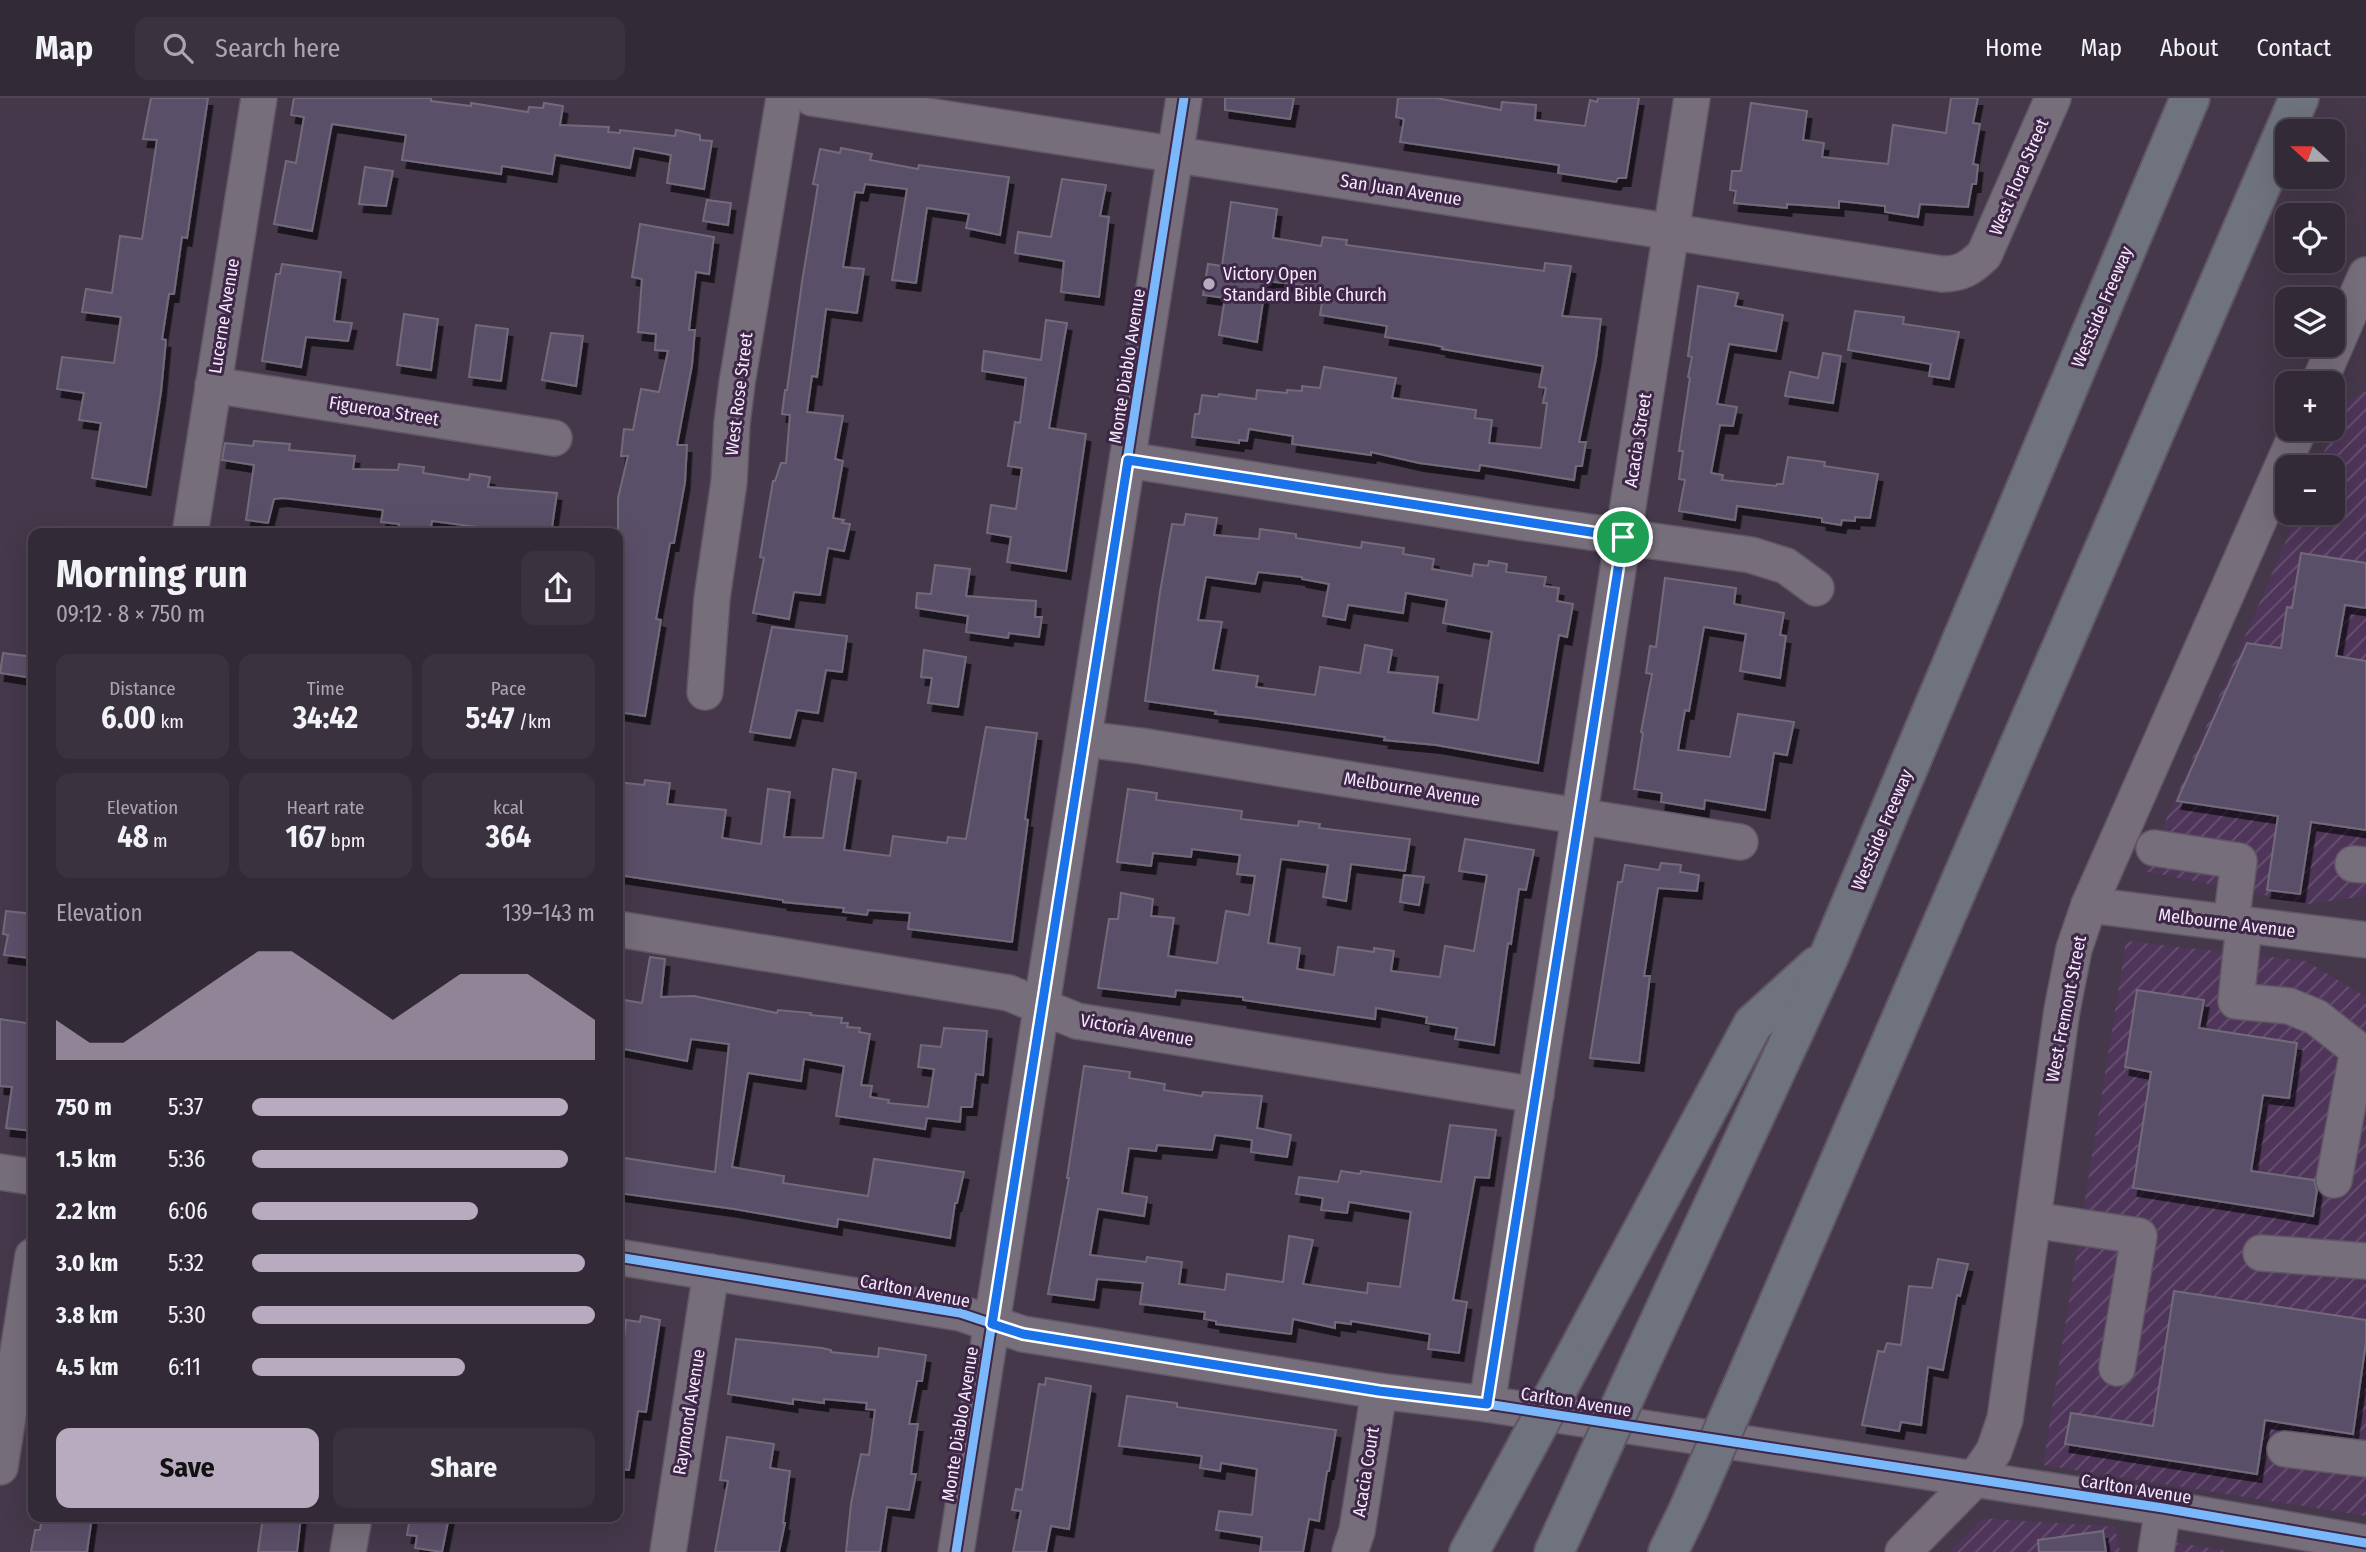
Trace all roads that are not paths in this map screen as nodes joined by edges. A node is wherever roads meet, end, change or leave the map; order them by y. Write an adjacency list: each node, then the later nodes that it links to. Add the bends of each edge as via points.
1 (258, 98): 15 (street, Lucerne Avenue)
2 (784, 98): 22 (street, West Rose Street, via 737,383)
3 (812, 98): 9 (street, San Juan Avenue)
4 (1184, 98): 9 (street, Monte Diablo Avenue)
5 (1692, 98): 10 (street, Acacia Street)
6 (2053, 98): 11 (street, West Flora Street)
7 (2190, 98): 31 (highway, Westside Freeway)
8 (2299, 98): 60 (highway, bridge)
9 (1175, 155): 10 (street, San Juan Avenue); 18 (street, Monte Diablo Avenue)
10 (1671, 231): 11 (street, San Juan Avenue, via 1942,274 1968,271); 20 (street, Acacia Street)
11 (1984, 255)
12 (2366, 275): 13 (street)
13 (2353, 337): 14 (street)
14 (2328, 371)
15 (213, 385): 16 (street, Figueroa Street); 19 (street, Lucerne Avenue)
16 (554, 438)
17 (2293, 441): 27 (street, West Fremont Street)
18 (1128, 460): 20 (street); 23 (street, Monte Diablo Avenue)
19 (191, 528)
20 (1623, 537): 21 (street, via 1751,555 1786,566); 24 (street, Acacia Street)
21 (1816, 588)
22 (705, 692)
23 (1084, 739): 24 (street, Melbourne Avenue); 32 (street, Monte Diablo Avenue)
24 (1580, 816): 25 (street, Melbourne Avenue); 33 (street, Acacia Street)
25 (1740, 842)
26 (2154, 848): 28 (street, via 2239,861)
27 (2089, 905): 28 (street, Melbourne Avenue); 37 (street, West Fremont Street, via 2074,949 2062,1010)
28 (2238, 924): 30 (street, Melbourne Avenue); 36 (street, via 2236,1001 2288,1006 2316,1017 2358,1050)
29 (623, 930): 32 (street, Victoria Avenue, via 1009,992)
30 (2366, 940)
31 (1829, 956): 58 (highway, bridge, via 1753,1024); 59 (highway, Westside Freeway, bridge)
32 (1042, 1007): 33 (street, Victoria Avenue, via 1077,1021); 43 (street, Monte Diablo Avenue)
33 (1536, 1095): 46 (street, Acacia Street)
34 (0, 1172): 35 (street)
35 (28, 1176)
36 (2334, 1181)
37 (2033, 1220): 44 (street, via 2139,1236); 50 (street, West Fremont Street, via 2005,1419 1994,1451)
38 (2261, 1253): 40 (street)
39 (623, 1258): 41 (street, Carlton Avenue)
40 (2366, 1261)
41 (711, 1272): 43 (street, Carlton Avenue, via 960,1313); 55 (street, Raymond Avenue)
42 (28, 1288): 49 (street)
43 (992, 1324): 45 (street, Carlton Avenue, via 1023,1334); 56 (street, Monte Diablo Avenue)
44 (2117, 1368)
45 (1379, 1391): 46 (street, Carlton Avenue); 57 (street, Acacia Court)
46 (1487, 1404): 50 (street, Carlton Avenue)
47 (2285, 1449): 48 (street)
48 (2366, 1459)
49 (0, 1467)
50 (1974, 1480): 51 (street, Carlton Avenue); 61 (street, West Fremont Street)
51 (2163, 1508): 53 (street, Carlton Avenue); 62 (street)
52 (353, 1522): 54 (street)
53 (2366, 1543)
54 (348, 1552)
55 (668, 1552)
56 (956, 1552)
57 (1350, 1552)
58 (1469, 1552)
59 (1554, 1552)
60 (1668, 1552)
61 (1903, 1552)
62 (2156, 1552)

